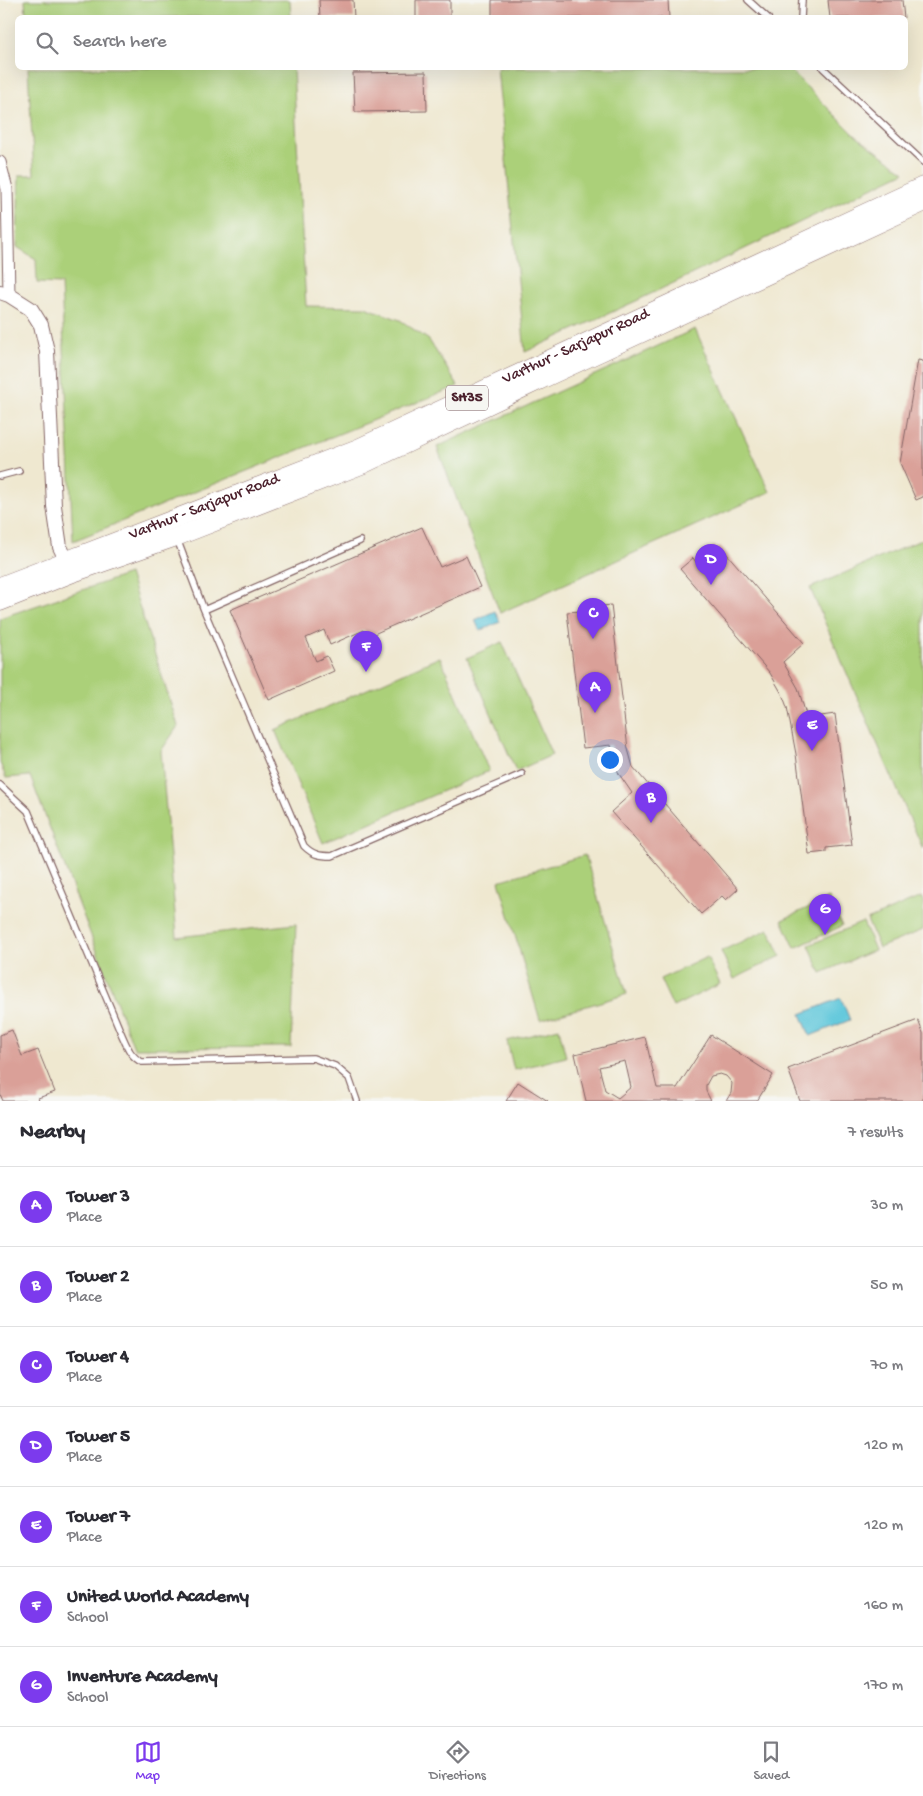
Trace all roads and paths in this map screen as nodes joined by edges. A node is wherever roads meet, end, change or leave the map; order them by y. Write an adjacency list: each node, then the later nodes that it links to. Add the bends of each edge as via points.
1 (748, 0): 3 (lane)
2 (802, 0): 4 (lane)
3 (765, 15)
4 (802, 15)
5 (825, 70): 7 (lane)
6 (0, 162): 10 (street, via 7,189)
7 (923, 162)
8 (923, 186): 15 (main road, Varthur - Sarjapur Road / SH35, via 358,448)
9 (923, 203): 13 (main road, Varthur - Sarjapur Road / SH35, via 364,464)
10 (5, 293): 15 (street, via 31,309 41,325 46,352 54,506 60,547)
11 (19, 471): 12 (lane)
12 (0, 476)
13 (176, 537): 15 (main road, Varthur - Sarjapur Road / SH35); 18 (lane)
14 (360, 541): 18 (lane)
15 (70, 567): 16 (main road, Varthur - Sarjapur Road / SH35); 17 (main road, Varthur - Sarjapur Road / SH35)
16 (0, 586)
17 (0, 602)
18 (204, 610): 19 (lane, via 304,846 310,853 332,856)
19 (522, 774)
20 (0, 785): 21 (lane, via 28,811 121,1033 136,1060 313,1058 335,1066 349,1078)
21 (357, 1101)

